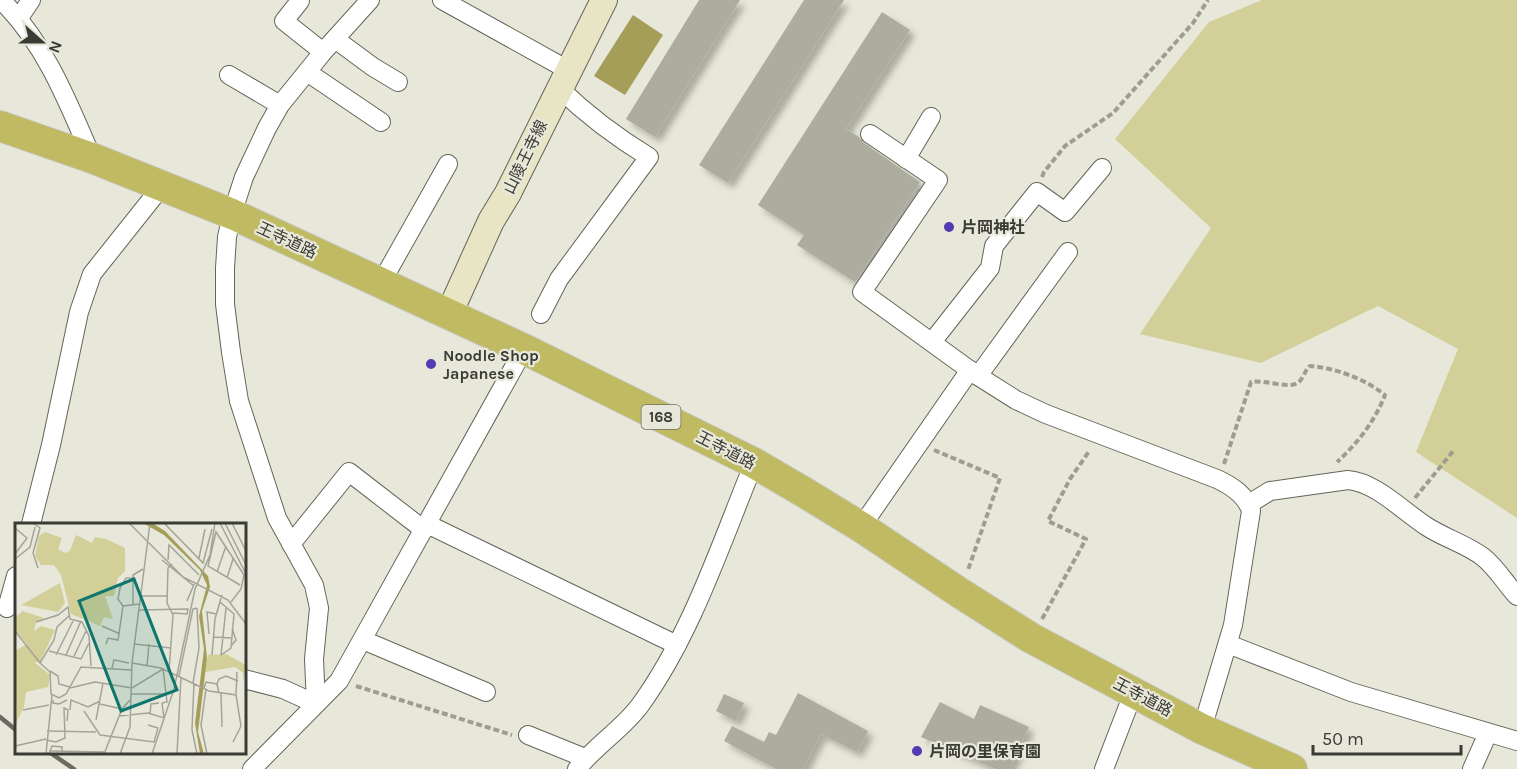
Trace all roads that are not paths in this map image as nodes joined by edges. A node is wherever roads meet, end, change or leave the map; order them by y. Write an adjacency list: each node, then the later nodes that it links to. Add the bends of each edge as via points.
1 (1, 0): 7 (street)
2 (31, 0): 7 (street)
3 (299, 0): 8 (street, via 284,21)
4 (370, 0): 8 (street)
5 (442, 0): 11 (street)
6 (604, 0): 11 (main road, 山陵王寺線)
7 (19, 18): 18 (street, via 39,46)
8 (329, 45): 9 (street); 12 (street)
9 (307, 72): 13 (street); 15 (street)
10 (229, 75): 13 (street)
11 (563, 79): 26 (main road, 山陵王寺線); 27 (street, via 583,112 649,157 559,279)
12 (398, 82)
13 (280, 105): 23 (street, via 244,177)
14 (931, 117): 19 (street)
15 (381, 122)
16 (0, 126): 18 (highway, 王寺道路 / 168)
17 (870, 134): 19 (street)
18 (92, 158): 22 (highway, 王寺道路 / 168)
19 (906, 159): 28 (street, via 938,180 862,292)
20 (448, 164): 25 (street)
21 (1102, 168): 28 (street, via 1065,212 1037,192 994,246 990,268)
22 (162, 186): 23 (highway, 王寺道路 / 168); 33 (street, via 92,274 79,312)
23 (232, 214): 25 (highway, 王寺道路 / 168); 36 (street, via 227,237 225,304 238,392 277,518)
24 (1068, 252): 30 (street)
25 (381, 283): 26 (highway, 王寺道路 / 168)
26 (448, 314): 29 (highway, 王寺道路 / 168)
27 (541, 315)
28 (932, 342): 30 (street)
29 (524, 349): 31 (highway, 王寺道路 / 168); 34 (street)
30 (974, 373): 32 (street, via 1016,400 1218,479); 35 (street)
31 (754, 463): 35 (highway, 王寺道路 / 168); 42 (street)
32 (1249, 504): 38 (street, via 1270,491 1360,481 1425,526 1485,558); 41 (street, via 1251,511)
33 (31, 523)
34 (426, 527): 36 (street, via 349,472); 40 (street); 42 (street)
35 (861, 527): 44 (highway, 王寺道路 / 168, via 1031,638)
36 (291, 544): 46 (street, via 314,585 319,608 314,659)
37 (15, 580): 39 (street)
38 (1517, 596)
39 (8, 610)
40 (363, 640): 45 (street); 46 (street, via 339,681)
41 (1228, 644): 47 (street); 48 (street, via 1351,692)
42 (676, 645): 51 (street, via 640,706)
43 (246, 679): 46 (street)
44 (1134, 691): 47 (highway, 王寺道路 / 168); 54 (street)
45 (486, 692)
46 (316, 704): 52 (street)
47 (1202, 729): 53 (highway, 王寺道路 / 168)
48 (1488, 733): 50 (street); 55 (street)
49 (528, 735): 51 (street)
50 (1517, 741)
51 (581, 764)
52 (263, 766)
53 (1288, 768)
54 (1104, 769)
55 (1472, 769)

